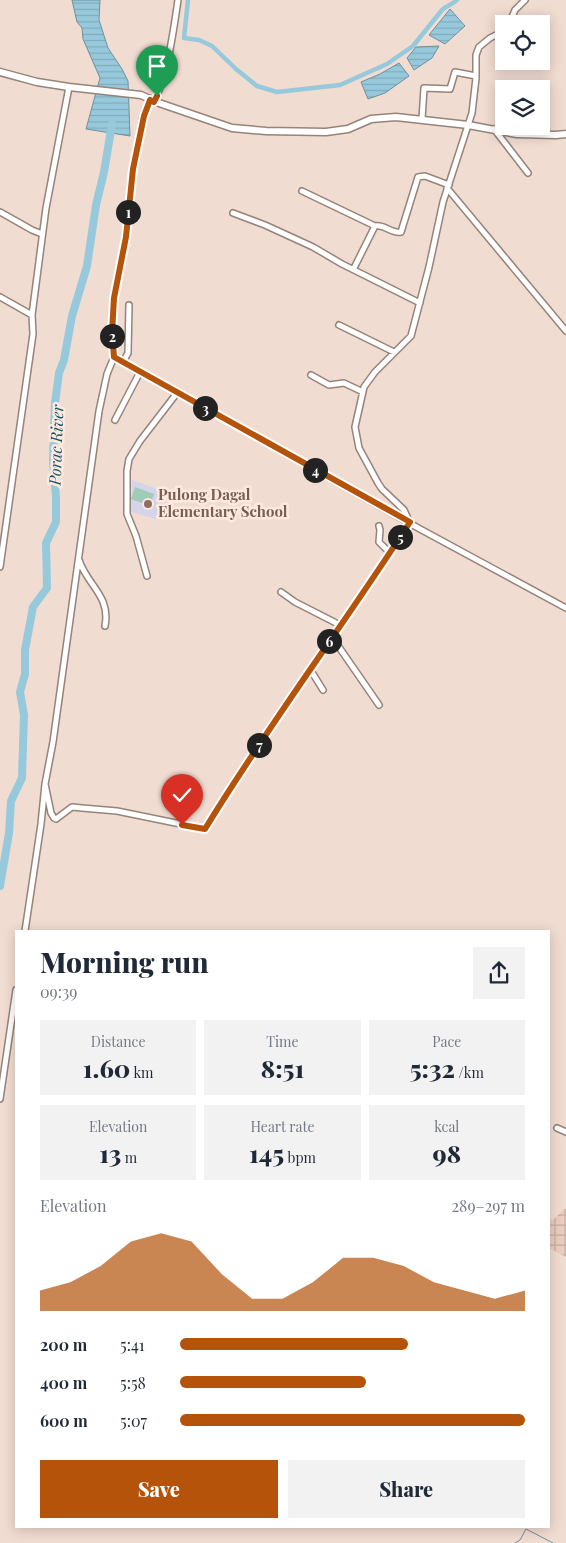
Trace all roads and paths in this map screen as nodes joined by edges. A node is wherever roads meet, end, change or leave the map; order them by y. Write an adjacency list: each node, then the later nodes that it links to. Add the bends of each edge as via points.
1 (178, 0): 8 (street, via 170,54 163,80)
2 (525, 0): 3 (street)
3 (513, 15)
4 (495, 36): 6 (street, via 479,47)
5 (0, 72): 7 (street)
6 (476, 76): 9 (street, via 455,72 450,89 424,88); 10 (street, via 475,98)
7 (69, 87): 8 (street, via 137,94); 19 (street)
8 (152, 100): 9 (street, via 232,128 266,131 326,132 348,129 370,120); 28 (street, via 144,116 133,169 126,237 114,298)
9 (422, 119): 10 (street)
10 (468, 125): 11 (street); 14 (street)
11 (494, 130): 12 (street, via 517,134); 13 (street)
12 (566, 134)
13 (528, 173)
14 (448, 186): 18 (street, via 424,176 418,177 401,232); 22 (street); 26 (street)
15 (302, 191): 18 (street)
16 (232, 213): 20 (street, via 265,225)
17 (1, 214): 19 (street)
18 (374, 226): 20 (street)
19 (42, 234): 24 (street)
20 (354, 268): 22 (street)
21 (0, 297): 24 (street)
22 (420, 303): 27 (street, via 411,336)
23 (129, 305): 29 (street, via 128,352)
24 (32, 315): 39 (street, via 33,334)
25 (339, 325): 27 (street)
26 (566, 331)
27 (394, 352): 32 (street)
28 (114, 357): 29 (street); 38 (street, via 101,401)
29 (123, 362): 30 (street)
30 (140, 372): 33 (street); 34 (street)
31 (311, 375): 32 (street, via 329,384 344,383)
32 (363, 392): 35 (street, via 355,427 359,448 382,489 404,510)
33 (177, 393): 35 (street); 40 (street, via 129,458 127,514)
34 (115, 420)
35 (410, 522): 37 (street); 42 (street)
36 (379, 526): 37 (street, via 379,542)
37 (390, 553): 43 (street)
38 (78, 558): 44 (street, via 83,572 105,604); 49 (street)
39 (0, 567)
40 (147, 576)
41 (281, 592): 43 (street)
42 (566, 608)
43 (340, 625): 45 (street)
44 (105, 626)
45 (332, 637): 46 (street); 48 (street)
46 (310, 669): 47 (street); 49 (street, via 205,829 122,812 82,808 72,808 56,819 51,813)
47 (323, 690)
48 (379, 705)
49 (45, 784): 50 (street)
50 (25, 930)
51 (15, 997): 52 (street)
52 (0, 1099)
53 (557, 1128): 54 (street)
54 (566, 1132)

